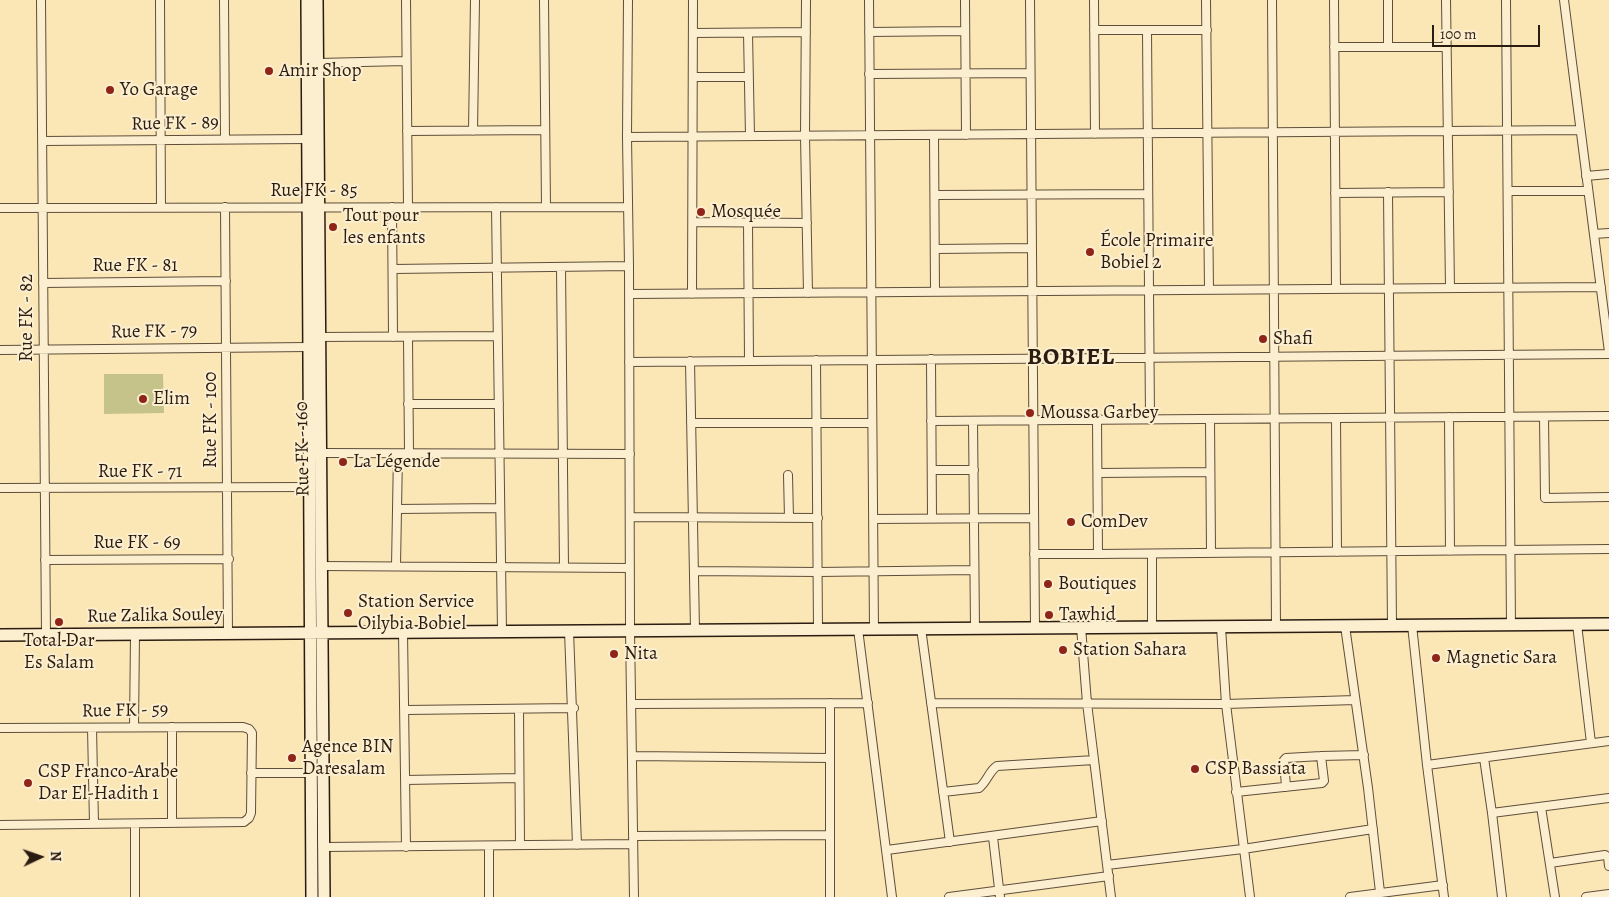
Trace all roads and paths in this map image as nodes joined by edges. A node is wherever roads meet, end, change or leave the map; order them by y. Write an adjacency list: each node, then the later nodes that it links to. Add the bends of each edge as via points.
1 (41, 0): 63 (street, Rue FK - 82)
2 (160, 0): 62 (street)
3 (224, 0): 60 (street)
4 (307, 0): 61 (main road, Rue FK - 160)
5 (317, 0): 35 (main road, Rue FK - 160)
6 (406, 0): 34 (street)
7 (475, 0): 44 (street)
8 (544, 0): 41 (street)
9 (628, 0): 58 (street)
10 (693, 0): 29 (street)
11 (806, 0): 27 (street)
12 (869, 0): 28 (street)
13 (965, 0): 26 (street)
14 (1030, 0): 36 (street)
15 (1094, 0): 23 (street)
16 (1206, 0): 25 (street)
17 (1272, 0): 47 (street)
18 (1334, 0): 31 (street)
19 (1388, 0): 32 (street)
20 (1446, 0): 33 (street)
21 (1506, 0): 46 (street)
22 (1564, 0): 42 (street)
23 (1094, 30): 24 (street); 51 (street)
24 (1147, 30): 25 (street); 52 (street)
25 (1207, 30): 49 (street)
26 (965, 31): 28 (street); 38 (street)
27 (806, 32): 30 (street); 56 (street)
28 (869, 32): 37 (street)
29 (693, 33): 30 (street); 39 (street)
30 (748, 33): 40 (street)
31 (1334, 47): 32 (street); 48 (street)
32 (1388, 47): 33 (street)
33 (1446, 47): 45 (street)
34 (406, 61): 35 (street); 43 (street)
35 (318, 63): 76 (main road, Rue FK - 160)
36 (1030, 73): 38 (street); 50 (street)
37 (869, 74): 38 (street); 57 (street)
38 (966, 74): 54 (street)
39 (693, 77): 40 (street); 59 (street)
40 (748, 77): 55 (street)
41 (545, 130): 44 (street); 80 (street)
42 (1580, 130): 46 (street); 65 (street)
43 (407, 131): 44 (street); 78 (street)
44 (473, 131)
45 (1448, 131): 46 (street); 48 (street); 68 (street)
46 (1508, 131): 69 (street)
47 (1273, 132): 48 (street); 49 (street); 102 (street)
48 (1335, 132): 70 (street)
49 (1208, 133): 52 (street); 101 (street)
50 (1031, 134): 51 (street); 54 (street); 71 (street)
51 (1095, 134): 52 (street)
52 (1148, 134): 72 (street)
53 (934, 135): 54 (street); 57 (street); 73 (street)
54 (966, 135)
55 (750, 136): 56 (street); 59 (street)
56 (805, 136): 57 (street); 86 (street)
57 (870, 136): 108 (street)
58 (627, 137): 59 (street); 81 (street)
59 (693, 137): 84 (street)
60 (224, 139): 61 (street, Rue FK - 89); 62 (street, Rue FK - 89)
61 (308, 139): 76 (main road, Rue FK - 160)
62 (161, 140): 63 (street, Rue FK - 89); 74 (street)
63 (42, 141): 83 (street, Rue FK - 82)
64 (1609, 174): 65 (street)
65 (1586, 176): 66 (street)
66 (1588, 191): 69 (street); 88 (street)
67 (1388, 192): 68 (street); 70 (street); 100 (street)
68 (1448, 192): 97 (street)
69 (1508, 192): 98 (street)
70 (1335, 193): 99 (street)
71 (1031, 194): 72 (street); 73 (street); 89 (street)
72 (1148, 194): 104 (street)
73 (935, 195): 90 (street)
74 (161, 207): 75 (street, Rue FK - 85); 83 (street, Rue FK - 85)
75 (225, 207): 76 (street, Rue FK - 85); 95 (street, Rue FK - 100)
76 (314, 207): 77 (street, Rue FK - 85); 115 (main road, Rue FK - 160)
77 (392, 207): 78 (street, Rue FK - 85); 94 (street)
78 (408, 207): 79 (street, Rue FK - 85)
79 (496, 207): 80 (street, Rue FK - 85); 93 (street)
80 (546, 207): 81 (street, Rue FK - 85)
81 (628, 207): 91 (street)
82 (0, 208): 83 (street, Rue FK - 85)
83 (43, 208): 96 (street, Rue FK - 82)
84 (693, 222): 85 (street); 110 (street)
85 (748, 222): 86 (street); 111 (street)
86 (807, 223): 107 (street)
87 (1609, 233): 88 (street)
88 (1594, 234): 106 (street)
89 (1032, 248): 90 (street); 103 (street)
90 (935, 249): 105 (street)
91 (629, 266): 92 (street); 109 (street)
92 (561, 267): 93 (street); 153 (street)
93 (497, 268): 94 (street); 112 (street)
94 (393, 269): 113 (street)
95 (226, 281): 96 (street, Rue FK - 81); 116 (street, Rue FK - 100)
96 (44, 282): 117 (street, Rue FK - 82)
97 (1450, 288): 98 (street); 100 (street)
98 (1509, 288): 106 (street); 120 (street)
99 (1336, 289): 100 (street); 102 (street)
100 (1389, 289): 121 (street)
101 (1209, 290): 102 (street); 104 (street)
102 (1274, 290): 122 (street)
103 (1032, 291): 104 (street); 105 (street); 123 (street)
104 (1149, 291): 124 (street)
105 (936, 292): 108 (street)
106 (1604, 292): 119 (street)
107 (808, 293): 108 (street); 111 (street)
108 (871, 293): 127 (street)
109 (629, 294): 110 (street); 130 (street)
110 (692, 294): 111 (street)
111 (748, 294): 129 (street)
112 (498, 336): 114 (street, Rue FK - 79); 132 (street)
113 (393, 337): 114 (street, Rue FK - 79); 115 (street, Rue FK - 79)
114 (408, 337): 131 (street)
115 (312, 341): 116 (street, Rue FK - 79); 149 (main road, Rue FK - 160); 163 (main road, Rue FK - 160)
116 (227, 347): 117 (street, Rue FK - 79); 162 (street, Rue FK - 100)
117 (44, 349): 118 (street, Rue FK - 79); 161 (street, Rue FK - 82)
118 (0, 350)
119 (1609, 353): 120 (street)
120 (1509, 355): 121 (street); 135 (street)
121 (1390, 356): 122 (street); 138 (street)
122 (1274, 357): 124 (street); 140 (street)
123 (1032, 358): 124 (street); 125 (street); 141 (street)
124 (1150, 358): 143 (street)
125 (931, 359): 127 (street); 144 (street)
126 (816, 360): 127 (street); 129 (street); 148 (street)
127 (871, 360): 146 (street)
128 (690, 361): 129 (street); 130 (street); 147 (street)
129 (749, 361)
130 (629, 362): 154 (street)
131 (408, 404): 132 (street); 151 (street)
132 (499, 404): 152 (street)
133 (1609, 416): 136 (street)
134 (1449, 417): 135 (street); 138 (street); 176 (street)
135 (1510, 417): 136 (street); 177 (street)
136 (1544, 417): 164 (street, via 1545,498)
137 (1336, 418): 138 (street); 140 (street); 178 (street)
138 (1390, 418): 179 (street)
139 (1210, 419): 140 (street); 143 (street); 157 (street)
140 (1275, 419): 181 (street)
141 (1033, 420): 142 (street); 145 (street); 173 (street)
142 (1097, 420): 143 (street); 158 (street)
143 (1150, 420)
144 (931, 421): 145 (street); 155 (street)
145 (973, 421): 156 (street)
146 (872, 422): 148 (street); 174 (street)
147 (691, 423): 148 (street); 167 (street)
148 (817, 423): 170 (street)
149 (321, 453): 150 (street); 187 (main road, Rue FK - 160)
150 (398, 454): 151 (street); 166 (street)
151 (408, 454): 152 (street)
152 (499, 454): 153 (street); 165 (street)
153 (562, 454): 154 (street); 190 (street)
154 (630, 454): 168 (street)
155 (932, 470): 156 (street); 171 (street)
156 (974, 470): 172 (street)
157 (1210, 472): 158 (street); 180 (street)
158 (1098, 473): 183 (street)
159 (788, 475): 169 (street)
160 (0, 488): 161 (street, Rue FK - 71)
161 (45, 488): 162 (street, Rue FK - 71); 186 (street, Rue FK - 82)
162 (228, 488): 163 (street, Rue FK - 71); 185 (street, Rue FK - 100)
163 (310, 488): 216 (main road, Rue FK - 160)
164 (1609, 497)
165 (500, 508): 166 (street); 189 (street)
166 (397, 509): 188 (street)
167 (692, 517): 168 (street); 169 (street); 193 (street)
168 (630, 518): 191 (street)
169 (789, 518): 170 (street)
170 (818, 518): 195 (street)
171 (932, 518): 172 (street); 174 (street)
172 (974, 518): 173 (street); 192 (street)
173 (1034, 518): 182 (street)
174 (873, 519): 194 (street)
175 (1609, 549): 177 (street)
176 (1450, 551): 177 (street); 179 (street)
177 (1511, 551): 198 (street)
178 (1337, 552): 179 (street); 181 (street)
179 (1391, 552): 201 (street)
180 (1211, 553): 181 (street); 184 (street)
181 (1276, 553): 199 (street)
182 (1034, 554): 183 (street); 207 (street)
183 (1098, 554): 184 (street)
184 (1152, 554): 203 (street)
185 (229, 558): 186 (street, Rue FK - 69); 218 (street, Rue FK - 100)
186 (45, 560): 220 (street, Rue FK - 82)
187 (322, 566): 188 (street); 216 (main road, Rue FK - 160)
188 (396, 566): 189 (street)
189 (501, 567): 190 (street); 214 (street)
190 (564, 567): 191 (street)
191 (630, 568): 212 (street)
192 (974, 570): 194 (street); 206 (street)
193 (694, 571): 195 (street); 213 (street)
194 (873, 571): 195 (street); 211 (street)
195 (818, 572): 209 (street)
196 (1577, 624): 197 (main road, Rue Zalika Souley); 198 (main road, Rue Zalika Souley); 237 (street)
197 (1609, 624)
198 (1511, 625): 202 (main road, Rue Zalika Souley)
199 (1276, 626): 200 (main road, Rue Zalika Souley); 204 (main road, Rue Zalika Souley)
200 (1345, 626): 201 (main road, Rue Zalika Souley); 222 (street)
201 (1392, 626): 202 (main road, Rue Zalika Souley)
202 (1412, 626): 244 (street)
203 (1152, 627): 204 (main road, Rue Zalika Souley); 208 (main road, Rue Zalika Souley)
204 (1221, 627): 228 (street)
205 (921, 628): 206 (main road, Rue Zalika Souley); 211 (main road, Rue Zalika Souley); 225 (street)
206 (975, 628): 207 (main road, Rue Zalika Souley)
207 (1034, 628): 208 (main road, Rue Zalika Souley)
208 (1081, 628): 226 (street)
209 (818, 629): 210 (main road, Rue Zalika Souley); 213 (main road, Rue Zalika Souley)
210 (858, 629): 211 (main road, Rue Zalika Souley); 224 (street)
211 (874, 629)
212 (630, 630): 213 (main road, Rue Zalika Souley); 215 (main road, Rue Zalika Souley); 227 (street)
213 (695, 630)
214 (502, 631): 215 (main road, Rue Zalika Souley); 217 (main road, Rue Zalika Souley)
215 (570, 631): 229 (street)
216 (317, 632): 217 (main road, Rue Zalika Souley); 218 (main road, Rue Zalika Souley); 246 (main road, Rue FK - 160); 269 (main road, Rue FK - 160)
217 (403, 632): 231 (street)
218 (228, 633): 221 (main road, Rue Zalika Souley)
219 (0, 635): 220 (main road, Rue Zalika Souley)
220 (46, 635): 221 (main road, Rue Zalika Souley)
221 (135, 635): 232 (street)
222 (1355, 700): 228 (street); 238 (street)
223 (830, 703): 224 (street); 227 (street); 241 (street)
224 (868, 703): 271 (street)
225 (931, 703): 226 (street); 250 (street)
226 (1088, 703): 228 (street); 243 (street)
227 (631, 704): 239 (street)
228 (1226, 704): 251 (street)
229 (574, 708): 230 (street); 265 (street)
230 (518, 709): 231 (street); 247 (street)
231 (404, 710): 248 (street)
232 (134, 727): 233 (street, Rue FK - 59); 235 (street, Rue FK - 59)
233 (172, 727): 245 (street, Rue FK - 59, via 249,728 252,734); 256 (street)
234 (0, 728): 235 (street, Rue FK - 59)
235 (92, 728): 257 (street)
236 (1609, 740): 237 (street)
237 (1591, 743): 242 (street)
238 (1364, 755): 240 (street); 260 (street)
239 (632, 756): 241 (street); 263 (street)
240 (1322, 756): 249 (street, via 1323,782); 249 (street, via 1286,758)
241 (830, 758): 261 (street)
242 (1484, 758): 244 (street); 254 (street)
243 (1094, 760): 250 (street, via 997,766 979,788); 255 (street)
244 (1428, 765): 276 (street)
245 (251, 773): 246 (street); 256 (street, via 251,813 244,822)
246 (312, 773): 281 (main road, Rue FK - 160)
247 (519, 778): 248 (street); 266 (street)
248 (405, 780): 267 (street)
249 (1286, 787): 251 (street)
250 (943, 792): 264 (street)
251 (1236, 792): 270 (street)
252 (1609, 798): 253 (street)
253 (1541, 807): 254 (street); 272 (street)
254 (1492, 814): 292 (street)
255 (1102, 821): 262 (street); 273 (street)
256 (172, 823): 258 (street)
257 (94, 824): 258 (street); 259 (street)
258 (135, 824): 280 (street)
259 (0, 825)
260 (1373, 829): 270 (street); 277 (street)
261 (830, 835): 263 (street); 285 (street)
262 (992, 837): 264 (street); 278 (street)
263 (633, 840): 265 (street); 284 (street)
264 (950, 842): 271 (street)
265 (577, 844): 266 (street)
266 (520, 845): 268 (street)
267 (406, 846): 268 (street); 269 (street)
268 (489, 846): 283 (street)
269 (324, 848): 282 (main road, Rue FK - 160)
270 (1243, 849): 273 (street); 289 (street)
271 (887, 850): 286 (street)
272 (1550, 863): 274 (street, via 1606,856); 293 (street)
273 (1107, 865): 275 (street)
274 (1609, 866)
275 (1108, 876): 278 (street); 288 (street)
276 (1443, 885): 277 (street); 291 (street)
277 (1380, 892): 290 (street)
278 (1000, 894): 287 (street)
279 (1609, 894): 294 (street)
280 (135, 897)
281 (312, 897)
282 (324, 897)
283 (489, 897)
284 (634, 897)
285 (830, 897)
286 (892, 897)
287 (949, 897)
288 (1111, 897)
289 (1250, 897)
290 (1350, 897)
291 (1444, 897)
292 (1502, 897)
293 (1555, 897)
294 (1586, 897)

